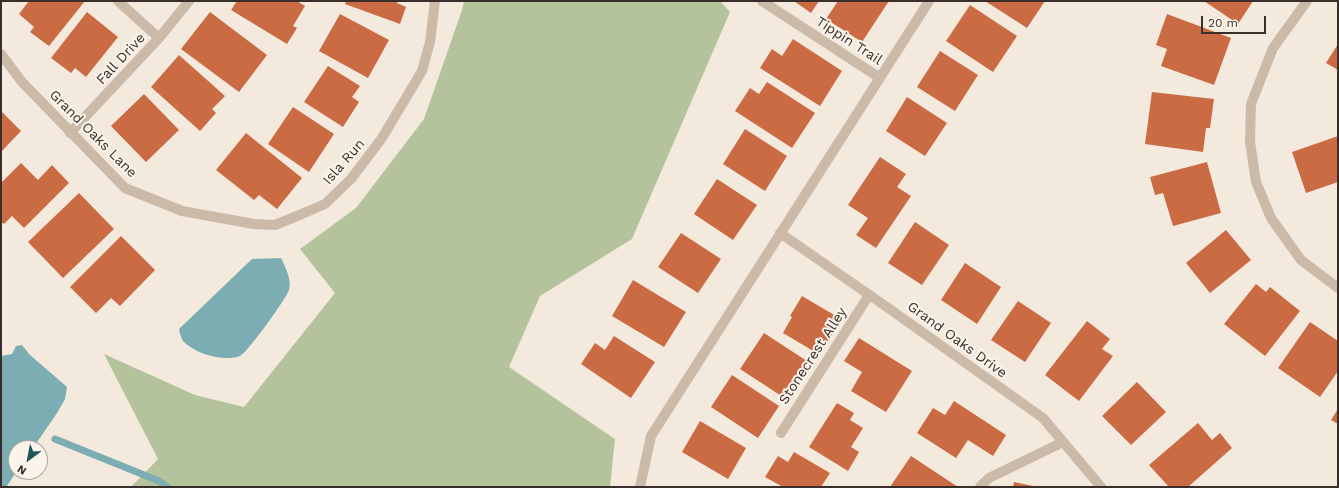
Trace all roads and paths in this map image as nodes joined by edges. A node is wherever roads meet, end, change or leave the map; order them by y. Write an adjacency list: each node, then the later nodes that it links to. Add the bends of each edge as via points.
1 (118, 1): 7 (street)
2 (189, 1): 7 (street, Fall Drive)
3 (435, 1): 11 (street, Isla Run, via 430,42 422,71 382,138 351,179 325,204 275,225 254,224)
4 (762, 1): 9 (street, Tippin Trail)
5 (929, 1): 9 (street)
6 (1307, 1): 13 (street, via 1273,48 1251,104 1250,142 1256,182 1271,218 1301,260)
7 (159, 38): 10 (street, Fall Drive)
8 (1, 54): 10 (street, Grand Oaks Lane, via 22,82)
9 (880, 78): 12 (street)
10 (70, 133): 11 (street, Grand Oaks Lane, via 125,188)
11 (182, 211)
12 (780, 234): 14 (street, Grand Oaks Drive); 17 (street, via 651,436)
13 (1338, 288)
14 (870, 295): 15 (street, Stonecrest Alley); 16 (street, Grand Oaks Drive, via 1042,418)
15 (781, 433)
16 (1063, 442): 18 (street, via 989,478); 19 (street, Grand Oaks Drive)
17 (640, 487)
18 (980, 487)
19 (1101, 487)

